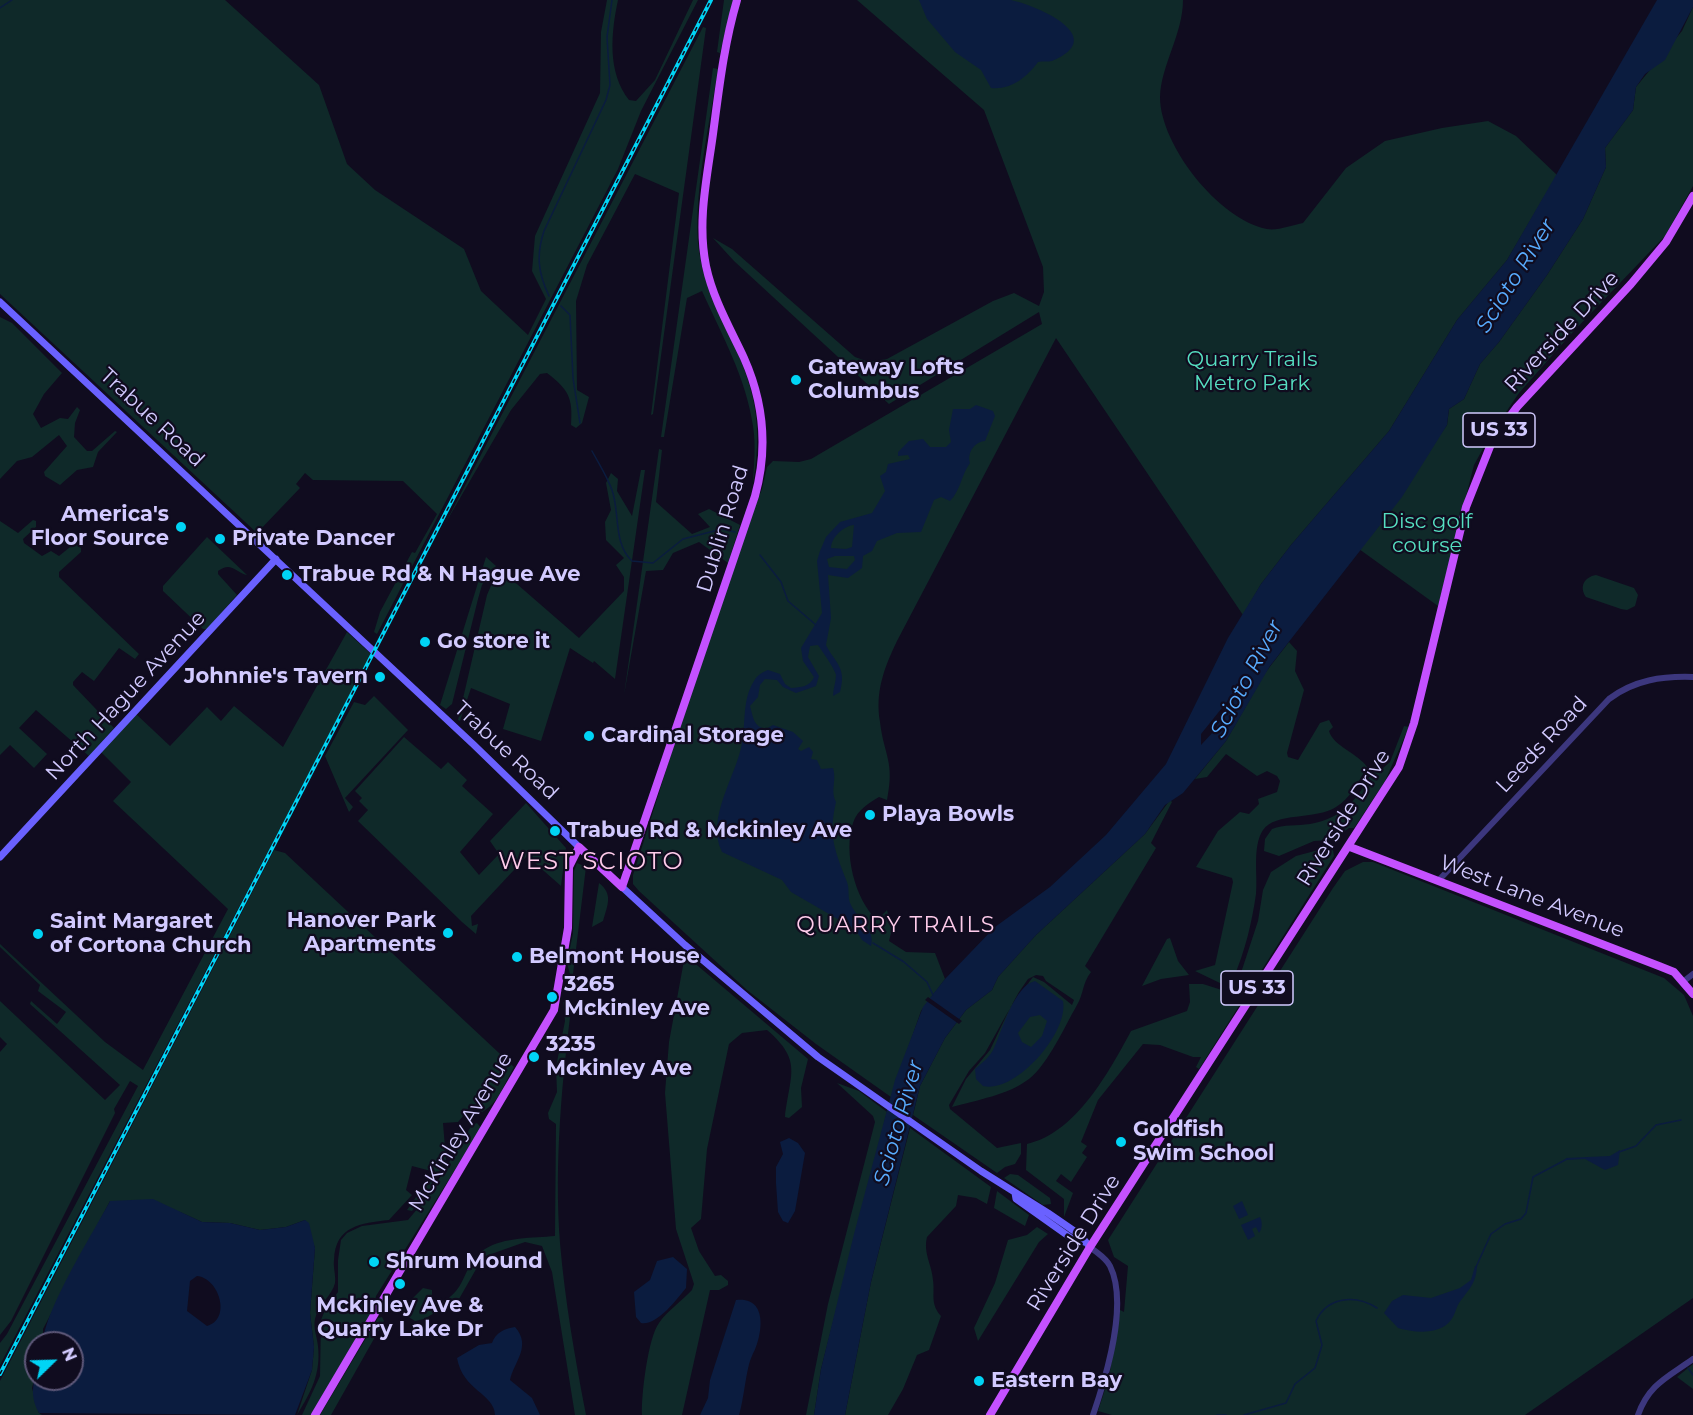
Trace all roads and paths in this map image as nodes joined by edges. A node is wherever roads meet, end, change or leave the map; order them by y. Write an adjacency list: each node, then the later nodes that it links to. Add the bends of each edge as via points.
1 (737, 0): 10 (main road, Dublin Road, via 722,64 702,236 711,283 753,379 759,402 762,473)
2 (1693, 196): 7 (main road, Riverside Drive / US 33, via 1666,242 1516,407 1493,439 1466,507 1407,747)
3 (0, 302): 4 (main road, Trabue Road)
4 (276, 559): 6 (main road, Trabue Road); 8 (main road, North Hague Avenue)
5 (1693, 676): 9 (street, Leeds Road, via 1646,680 1609,699)
6 (579, 847): 10 (main road, Trabue Road); 16 (main road, McKinley Avenue, via 569,867 568,928 554,1010)
7 (1350, 847): 9 (main road, West Lane Avenue); 14 (main road, Riverside Drive / US 33)
8 (0, 857)
9 (1439, 880): 12 (main road, West Lane Avenue, via 1659,966)
10 (622, 887): 14 (main road, Trabue Road, via 818,1057 1080,1235)
11 (1693, 974): 12 (street)
12 (1684, 981): 13 (main road, West Lane Avenue)
13 (1693, 994)
14 (1087, 1244): 17 (main road, Riverside Drive / US 33); 18 (street, via 1111,1268 1116,1306 1109,1356)
15 (1693, 1359): 19 (street, via 1653,1386)
16 (315, 1415)
17 (990, 1415)
18 (1093, 1415)
19 (1638, 1415)

